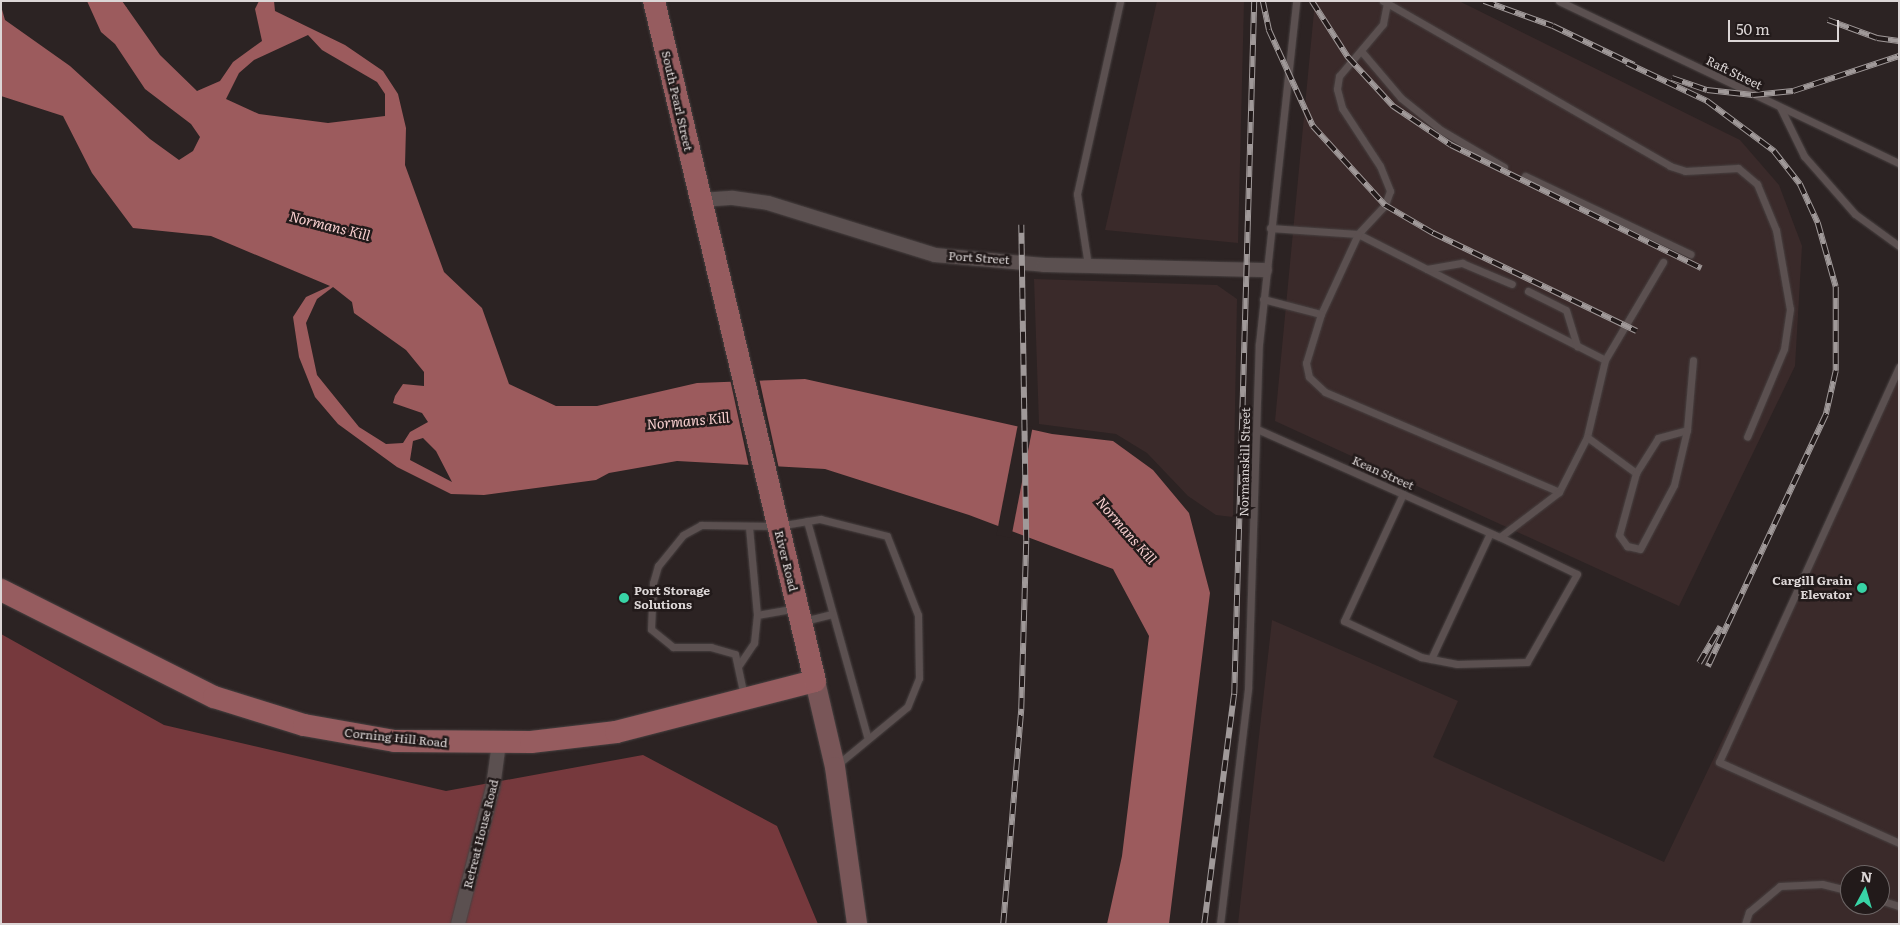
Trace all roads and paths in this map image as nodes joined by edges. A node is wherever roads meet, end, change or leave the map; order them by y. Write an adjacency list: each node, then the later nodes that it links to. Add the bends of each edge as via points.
1 (654, 1): 11 (main road, South Pearl Street)
2 (1120, 1): 17 (lane, via 1077,194)
3 (1296, 1): 12 (lane, Normanskill Street)
4 (1560, 1): 7 (lane, Raft Street)
5 (1385, 2): 6 (lane, via 1383,24); 31 (lane, via 1670,166 1686,171 1738,168 1757,184 1776,230 1790,309 1784,349)
6 (1362, 52): 9 (lane, via 1408,103 1441,130); 13 (lane, via 1339,76 1337,89 1342,108 1380,166 1390,191 1385,205)
7 (1780, 107): 8 (lane, Raft Street); 14 (lane, via 1804,156 1856,214)
8 (1899, 163)
9 (1504, 166)
10 (1526, 176): 15 (lane)
11 (701, 200): 17 (street, Port Street, via 733,198 768,203 935,255); 36 (main road, River Road)
12 (1270, 228): 13 (lane); 19 (lane, Normanskill Street)
13 (1358, 234): 18 (lane); 23 (lane)
14 (1899, 246)
15 (1690, 254)
16 (1663, 262): 25 (lane)
17 (1088, 265): 19 (street, Port Street)
18 (1427, 269): 20 (lane, via 1462,262); 24 (lane)
19 (1265, 270): 22 (lane, Normanskill Street)
20 (1512, 284)
21 (1528, 292): 24 (lane, via 1566,310)
22 (1263, 299): 23 (lane); 28 (lane, Normanskill Street)
23 (1321, 314): 33 (lane, via 1306,363 1309,377 1324,392)
24 (1577, 346): 25 (lane)
25 (1605, 360): 30 (lane)
26 (1693, 360): 29 (lane)
27 (1899, 367): 51 (lane, via 1719,762)
28 (1257, 429): 34 (lane, Kean Street); 55 (lane, Normanskill Street, via 1248,690)
29 (1687, 430): 32 (lane, via 1658,438); 32 (lane, via 1674,485 1640,549 1627,546 1619,535)
30 (1587, 437): 32 (lane); 33 (lane)
31 (1747, 437)
32 (1636, 473)
33 (1559, 492): 39 (lane)
34 (1403, 494): 38 (lane, Kean Street); 44 (lane, via 1344,621)
35 (807, 521): 36 (lane); 42 (lane); 48 (lane, via 820,519 887,536 918,615 919,678 906,707)
36 (778, 526): 37 (lane); 41 (main road, River Road)
37 (749, 527): 43 (lane); 45 (lane, via 691,527 658,566 653,583 652,629 659,640 673,646 729,650)
38 (1490, 533): 39 (lane, Kean Street); 44 (lane)
39 (1500, 537): 44 (lane, Kean Street, via 1577,574 1527,662 1457,664)
40 (1, 590): 49 (main road, Corning Hill Road, via 186,685 274,717 387,740)
41 (799, 614): 42 (lane); 43 (lane); 46 (main road, River Road)
42 (832, 614): 48 (lane)
43 (757, 615): 45 (lane, via 754,643)
44 (1431, 659)
45 (739, 665): 47 (lane)
46 (815, 681): 47 (main road, Corning Hill Road); 50 (main road, River Road)
47 (745, 700): 49 (main road, Corning Hill Road, via 616,732)
48 (867, 736): 50 (lane)
49 (499, 743): 53 (street, Retreat House Road, via 493,787)
50 (835, 767): 54 (main road, River Road)
51 (1899, 844)
52 (1840, 888): 56 (lane, via 1822,884 1780,886 1749,912)
53 (458, 924)
54 (857, 924)
55 (1220, 924)
56 (1745, 924)

